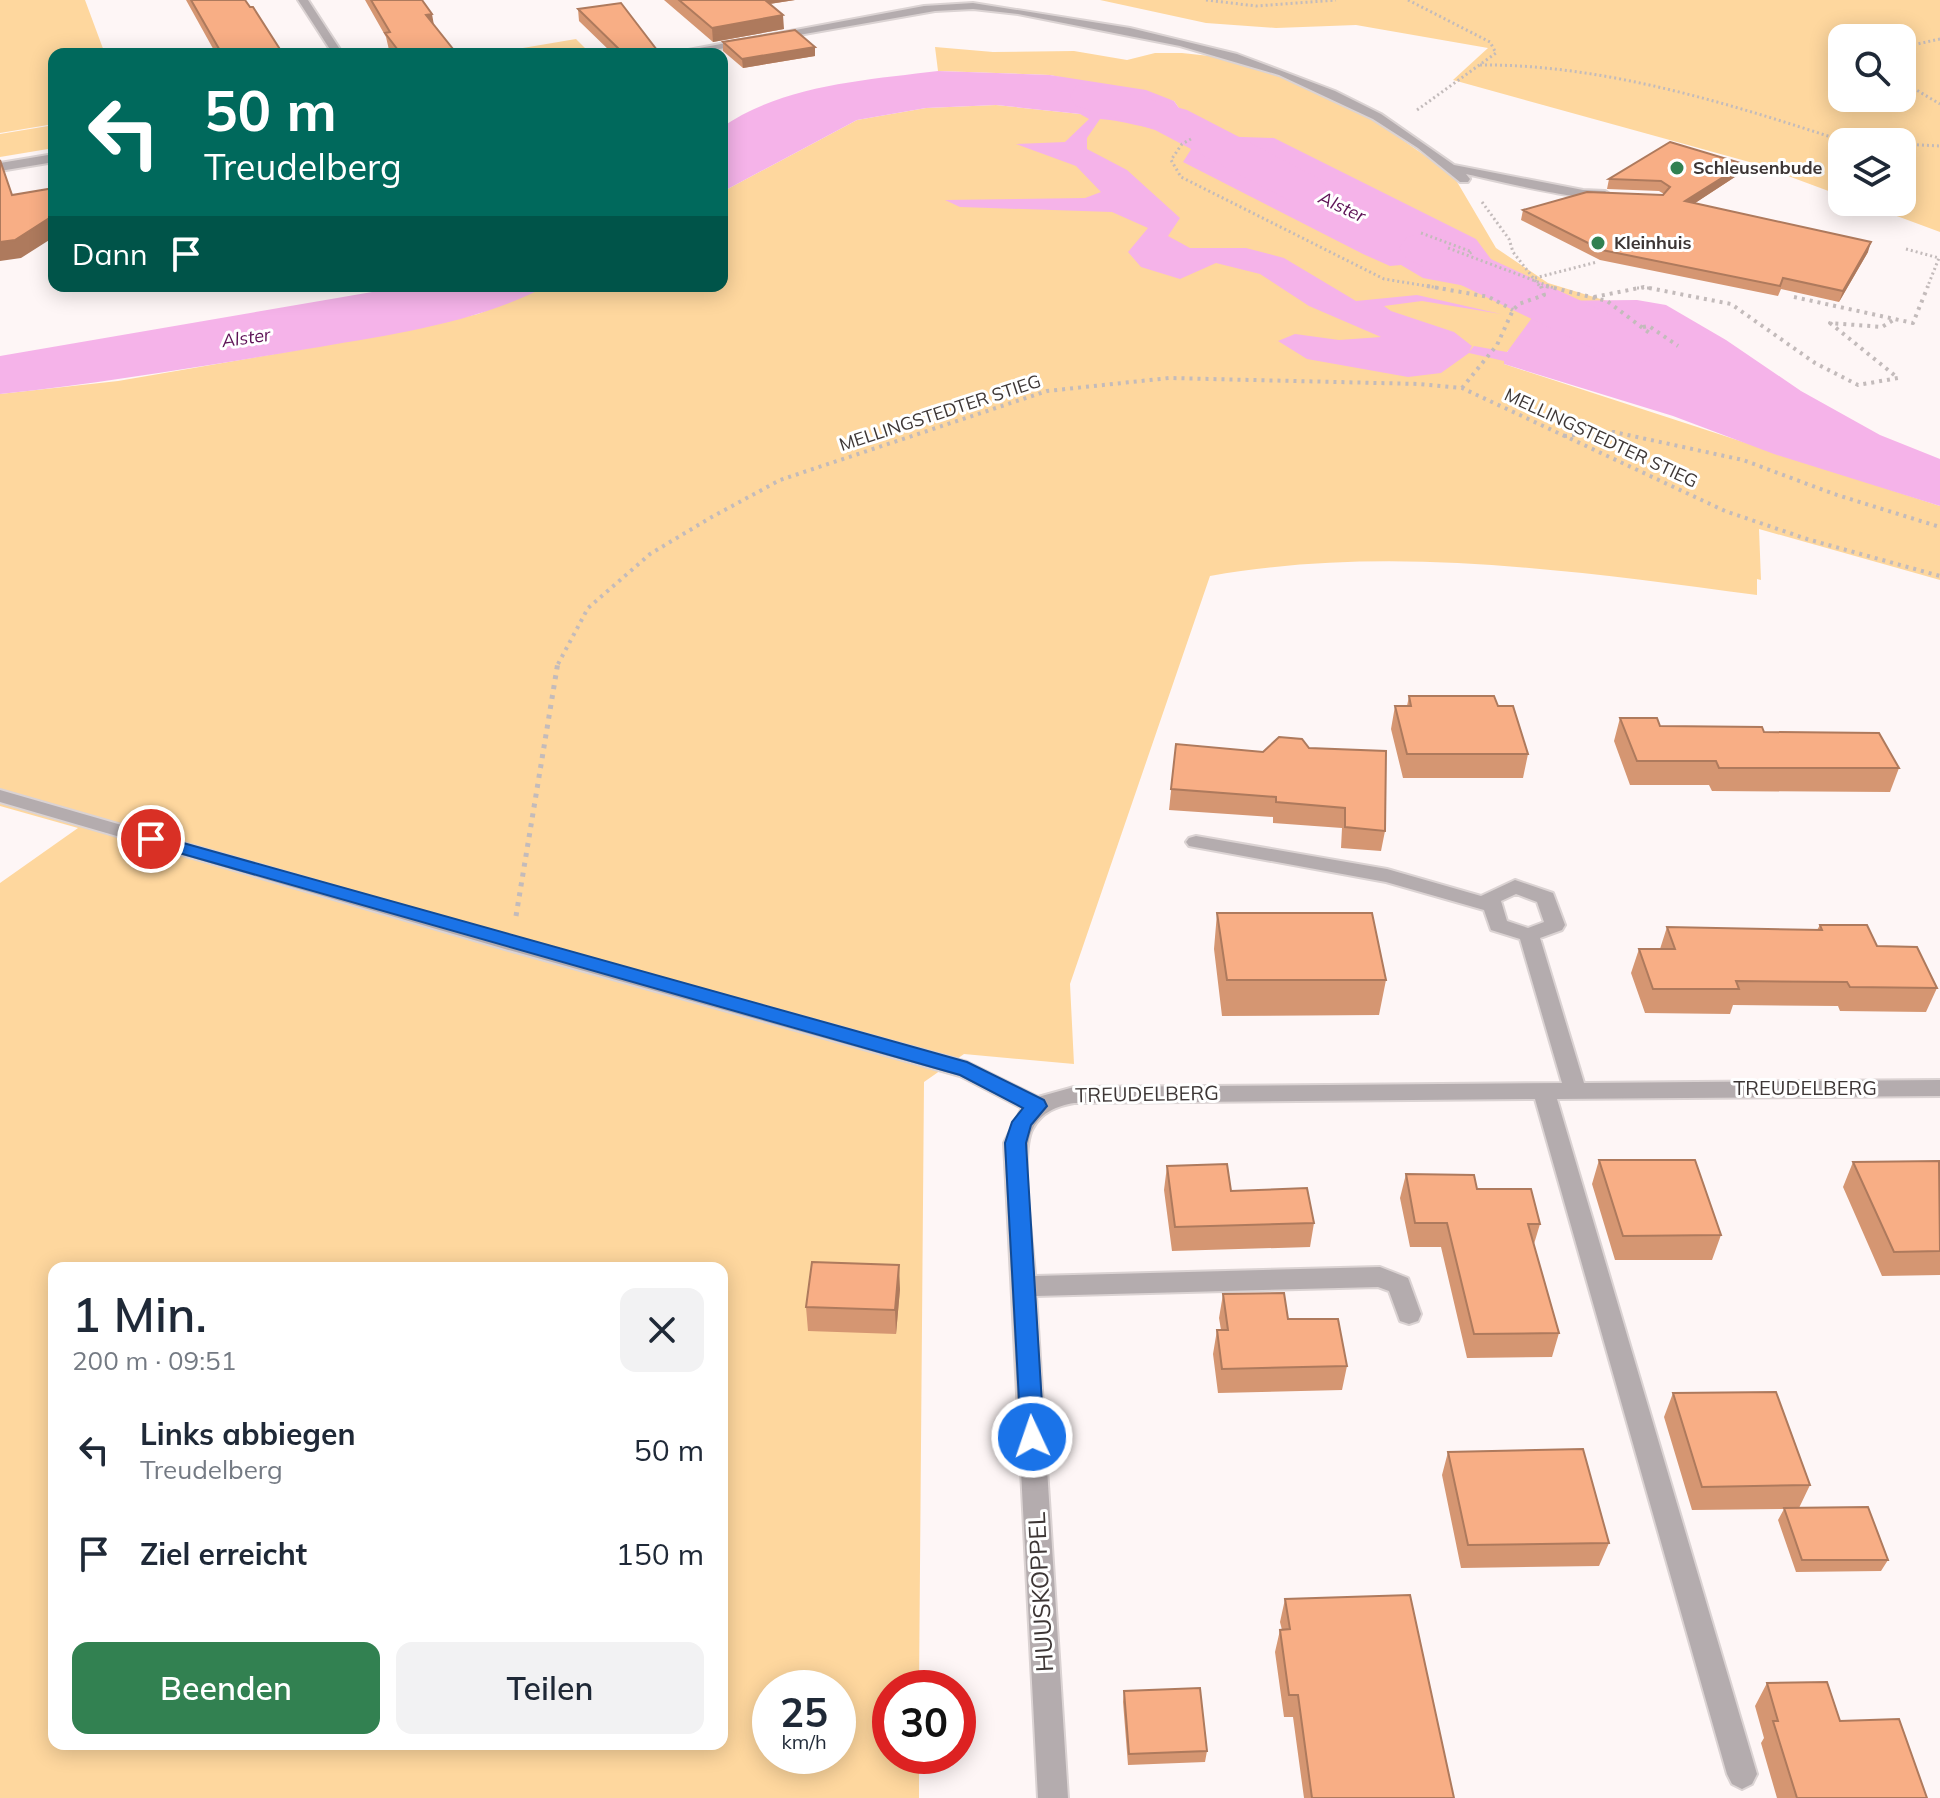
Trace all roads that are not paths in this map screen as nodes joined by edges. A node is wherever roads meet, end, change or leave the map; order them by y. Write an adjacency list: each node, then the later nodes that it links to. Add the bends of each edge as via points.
1 (303, 0): 4 (street)
2 (919, 0): 3 (street)
3 (931, 10): 5 (street); 8 (street, via 957,6 1037,16 1222,52 1323,88 1384,120)
4 (334, 48)
5 (707, 48)
6 (48, 159): 7 (street)
7 (0, 167)
8 (1452, 168): 9 (street); 10 (street, via 1583,194)
9 (1464, 179)
10 (1622, 195)
11 (0, 796): 18 (street, via 967,1070)
12 (1196, 842): 13 (street, via 1387,876)
13 (1492, 906): 14 (street, via 1498,925); 14 (street, via 1490,898 1515,887 1546,898 1555,925)
14 (1529, 935): 16 (street)
15 (1940, 1088): 16 (street, TREUDELBERG)
16 (1575, 1089): 17 (street, TREUDELBERG)
17 (1543, 1090): 18 (street, TREUDELBERG, via 1074,1095); 21 (street)
18 (1037, 1106): 19 (street, HUUSKOPPEL, via 1022,1122 1015,1143)
19 (1024, 1286): 20 (street, via 1380,1277 1399,1285); 22 (street, HUUSKOPPEL)
20 (1409, 1314)
21 (1742, 1774)
22 (1053, 1798)

